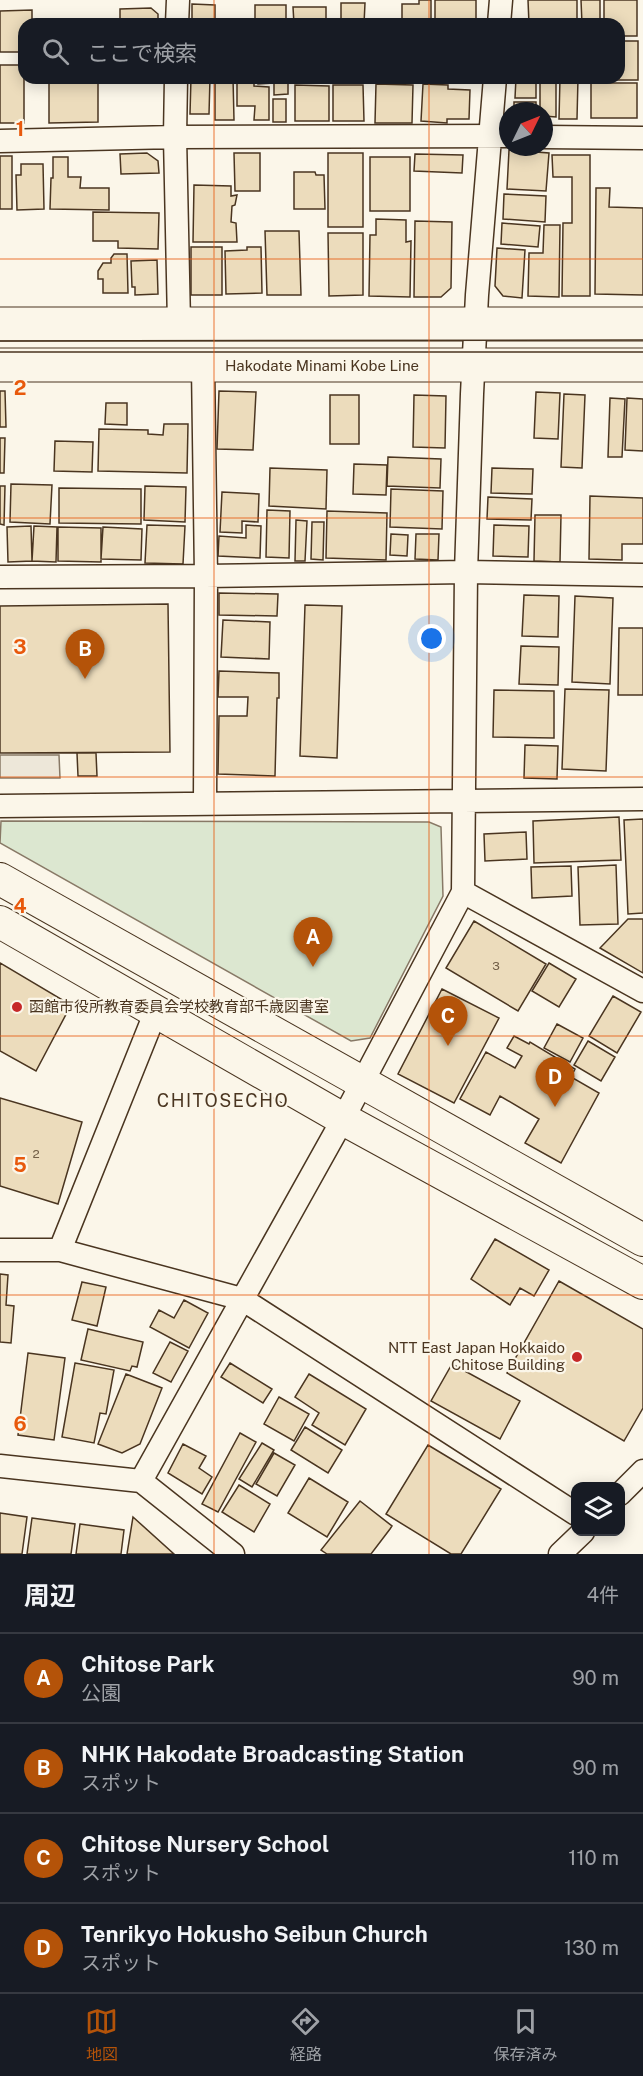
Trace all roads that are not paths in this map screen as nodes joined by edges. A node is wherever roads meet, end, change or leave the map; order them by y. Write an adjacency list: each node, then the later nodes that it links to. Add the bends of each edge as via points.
1 (178, 0): 3 (street)
2 (501, 0): 4 (street)
3 (177, 18)
4 (500, 18)
5 (176, 84): 9 (street)
6 (495, 84): 7 (street)
7 (499, 136): 9 (street); 14 (street)
8 (553, 137): 10 (street)
9 (175, 138): 11 (street); 12 (street)
10 (643, 138)
11 (0, 141)
12 (179, 323): 13 (main road); 14 (main road)
13 (0, 324)
14 (476, 324): 15 (main road); 16 (street)
15 (643, 324)
16 (474, 365): 17 (main road, Hakodate Minami Kobe Line); 19 (main road, Hakodate Minami Kobe Line); 20 (street)
17 (643, 365)
18 (0, 366): 19 (main road, Hakodate Minami Kobe Line)
19 (203, 366): 22 (street)
20 (466, 572): 21 (street); 22 (street); 25 (street)
21 (643, 575)
22 (206, 576): 23 (street); 26 (street)
23 (0, 577)
24 (643, 799): 25 (street)
25 (464, 800): 26 (street); 29 (street)
26 (205, 803): 27 (street)
27 (0, 806)
28 (0, 879): 33 (street)
29 (463, 892): 31 (street); 33 (street)
30 (0, 922): 32 (street)
31 (643, 991)
32 (156, 1011): 34 (street); 37 (street)
33 (362, 1083): 34 (street); 35 (street)
34 (344, 1119): 38 (street); 39 (street)
35 (643, 1240)
36 (0, 1250): 37 (street)
37 (60, 1250): 39 (street)
38 (643, 1283)
39 (242, 1299): 42 (street); 44 (street)
40 (0, 1466): 42 (street)
41 (643, 1472): 43 (street)
42 (141, 1481): 46 (street)
43 (625, 1490)
44 (571, 1511)
45 (580, 1536): 47 (street)
46 (233, 1554)
47 (560, 1554)

